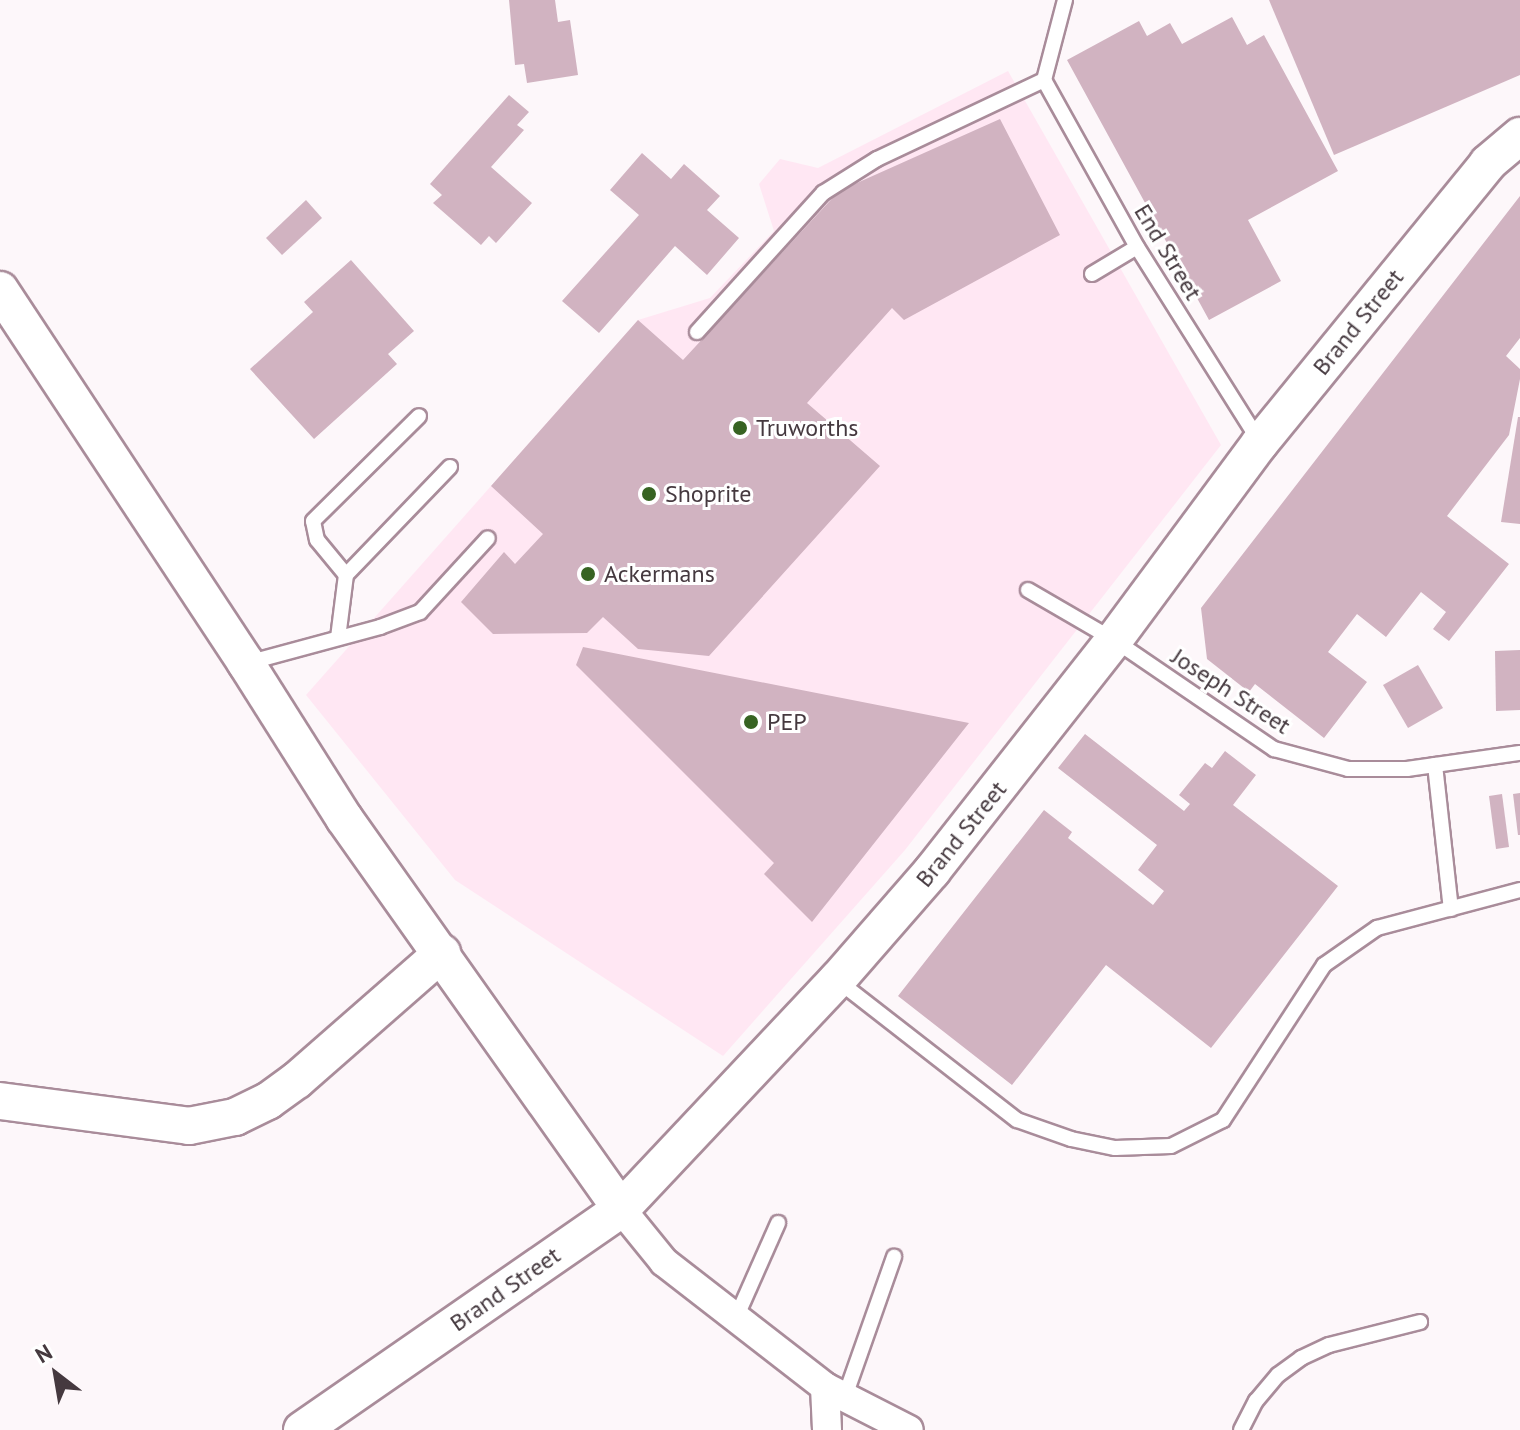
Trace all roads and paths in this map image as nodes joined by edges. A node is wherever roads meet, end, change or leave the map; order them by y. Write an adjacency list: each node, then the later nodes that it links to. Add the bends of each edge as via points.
1 (1065, 0): 2 (lane)
2 (1044, 80): 4 (lane, End Street); 7 (lane, via 877,159 823,193)
3 (1520, 136): 9 (street, Brand Street, via 1488,163)
4 (1137, 247): 5 (lane); 9 (lane, End Street)
5 (1092, 274)
6 (0, 290): 16 (street)
7 (697, 332)
8 (419, 416): 12 (lane, via 313,521 317,540)
9 (1260, 443): 15 (street, Brand Street)
10 (450, 467): 12 (lane)
11 (488, 538): 14 (lane, via 420,612)
12 (346, 575): 14 (lane)
13 (1028, 590): 15 (lane, Joseph Street)
14 (338, 638): 16 (lane)
15 (1114, 640): 18 (lane, Joseph Street, via 1274,749 1348,769); 22 (street, Brand Street, via 932,871)
16 (246, 663): 21 (street, via 344,818)
17 (1520, 753): 18 (lane, Joseph Street)
18 (1435, 765): 20 (lane)
19 (1520, 890): 20 (lane)
20 (1451, 909): 22 (lane, via 1377,928 1324,965 1223,1120 1171,1146 1115,1148 1017,1120)
21 (442, 953): 23 (street, via 297,1080 235,1117 189,1126); 24 (street)
22 (837, 980): 24 (street, Brand Street)
23 (0, 1101)
24 (621, 1209): 27 (street, via 664,1262); 30 (street, Brand Street)
25 (778, 1223): 27 (lane)
26 (894, 1257): 29 (lane)
27 (736, 1318): 29 (street)
28 (1420, 1322): 33 (lane, via 1329,1345 1301,1358 1256,1401)
29 (834, 1393): 31 (street); 32 (street)
30 (302, 1430)
31 (827, 1430)
32 (909, 1430)
33 (1241, 1430)

